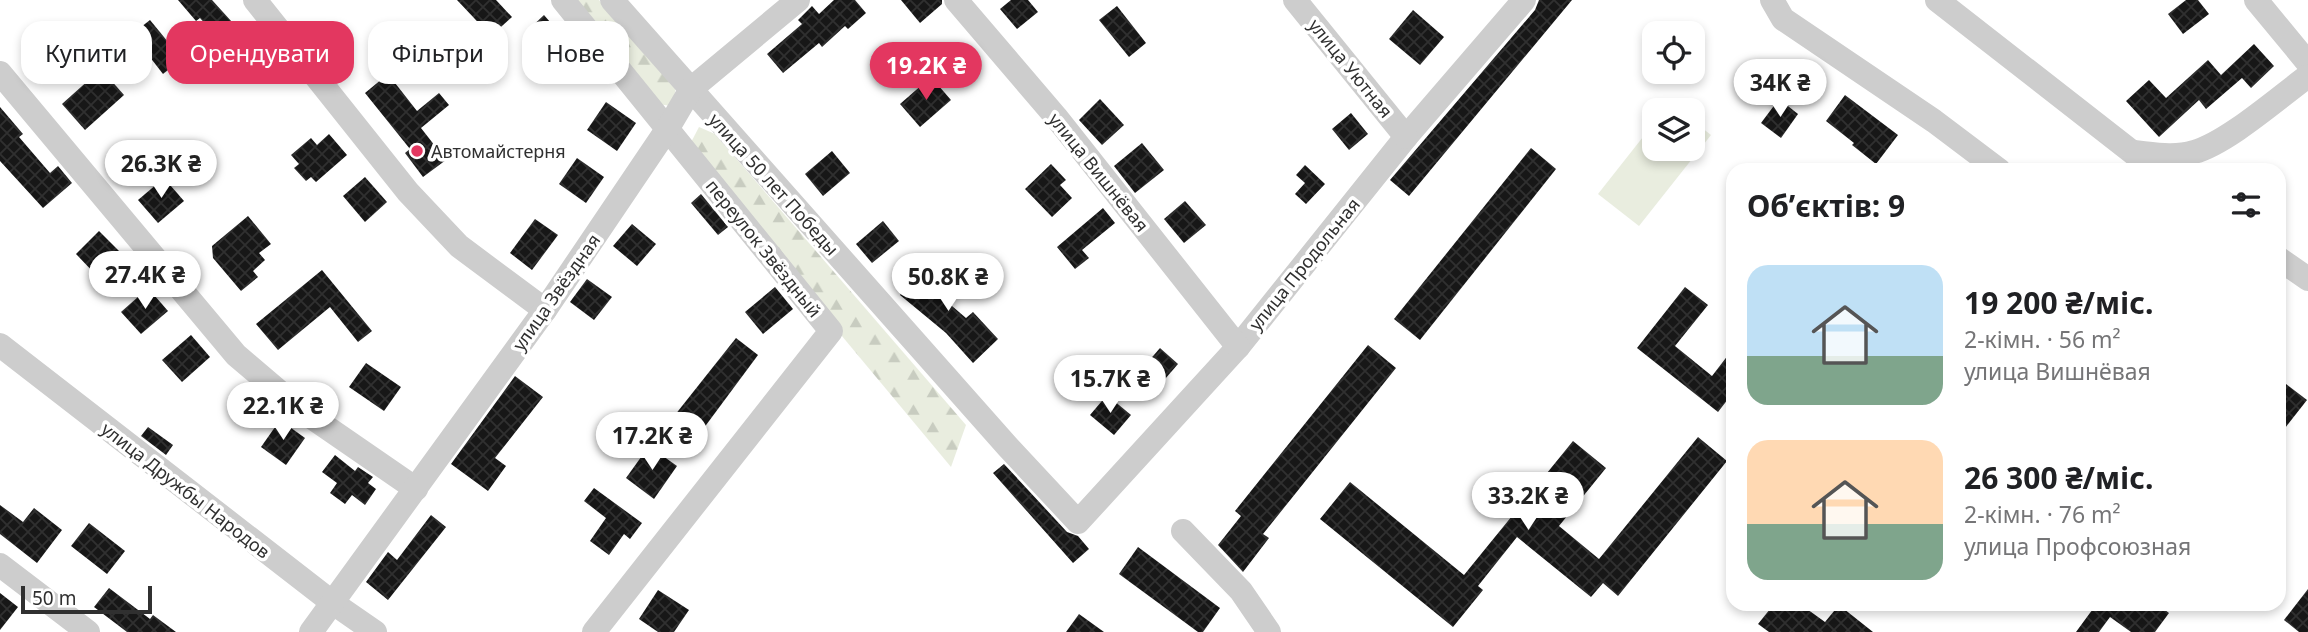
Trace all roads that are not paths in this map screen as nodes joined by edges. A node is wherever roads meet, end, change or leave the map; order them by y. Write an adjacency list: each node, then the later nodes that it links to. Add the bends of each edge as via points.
1 (255, 0): 22 (street, via 408,192 459,246)
2 (563, 0): 15 (street)
3 (612, 0): 14 (street, улица 50 лет Победы)
4 (798, 0): 14 (street, улица Звёздная)
5 (956, 0): 24 (street, улица Вишнёвая, via 1056,117)
6 (1295, 0): 16 (street, улица Уютная)
7 (1524, 0): 16 (street, улица Продольная)
8 (1772, 0): 18 (street, via 1783,19)
9 (1937, 0): 17 (street)
10 (2256, 0): 11 (street)
11 (2308, 63)
12 (0, 73): 25 (street, via 236,355 298,407)
13 (2308, 76): 17 (street, via 2217,142 2194,153)
14 (691, 89): 15 (street, улица Звёздная); 26 (street, улица 50 лет Победы)
15 (668, 128): 22 (street, улица Звёздная); 33 (street, переулок Звёздный, via 831,331)
16 (1406, 137): 24 (street, улица Продольная)
17 (2130, 152): 19 (street)
18 (1990, 163)
19 (2145, 163)
20 (2286, 264): 21 (street)
21 (2308, 279)
22 (545, 310): 25 (street, улица Звёздная)
23 (0, 345): 29 (street, улица Дружбы Народов)
24 (1238, 347): 26 (street, улица Продольная)
25 (416, 489): 29 (street, улица Звёздная)
26 (1078, 522)
27 (1183, 531): 34 (street, via 1241,591)
28 (0, 565): 30 (street)
29 (333, 603): 31 (street, улица Звёздная); 32 (street, улица Дружбы Народов)
30 (88, 632)
31 (311, 632)
32 (374, 632)
33 (594, 632)
34 (1269, 632)

